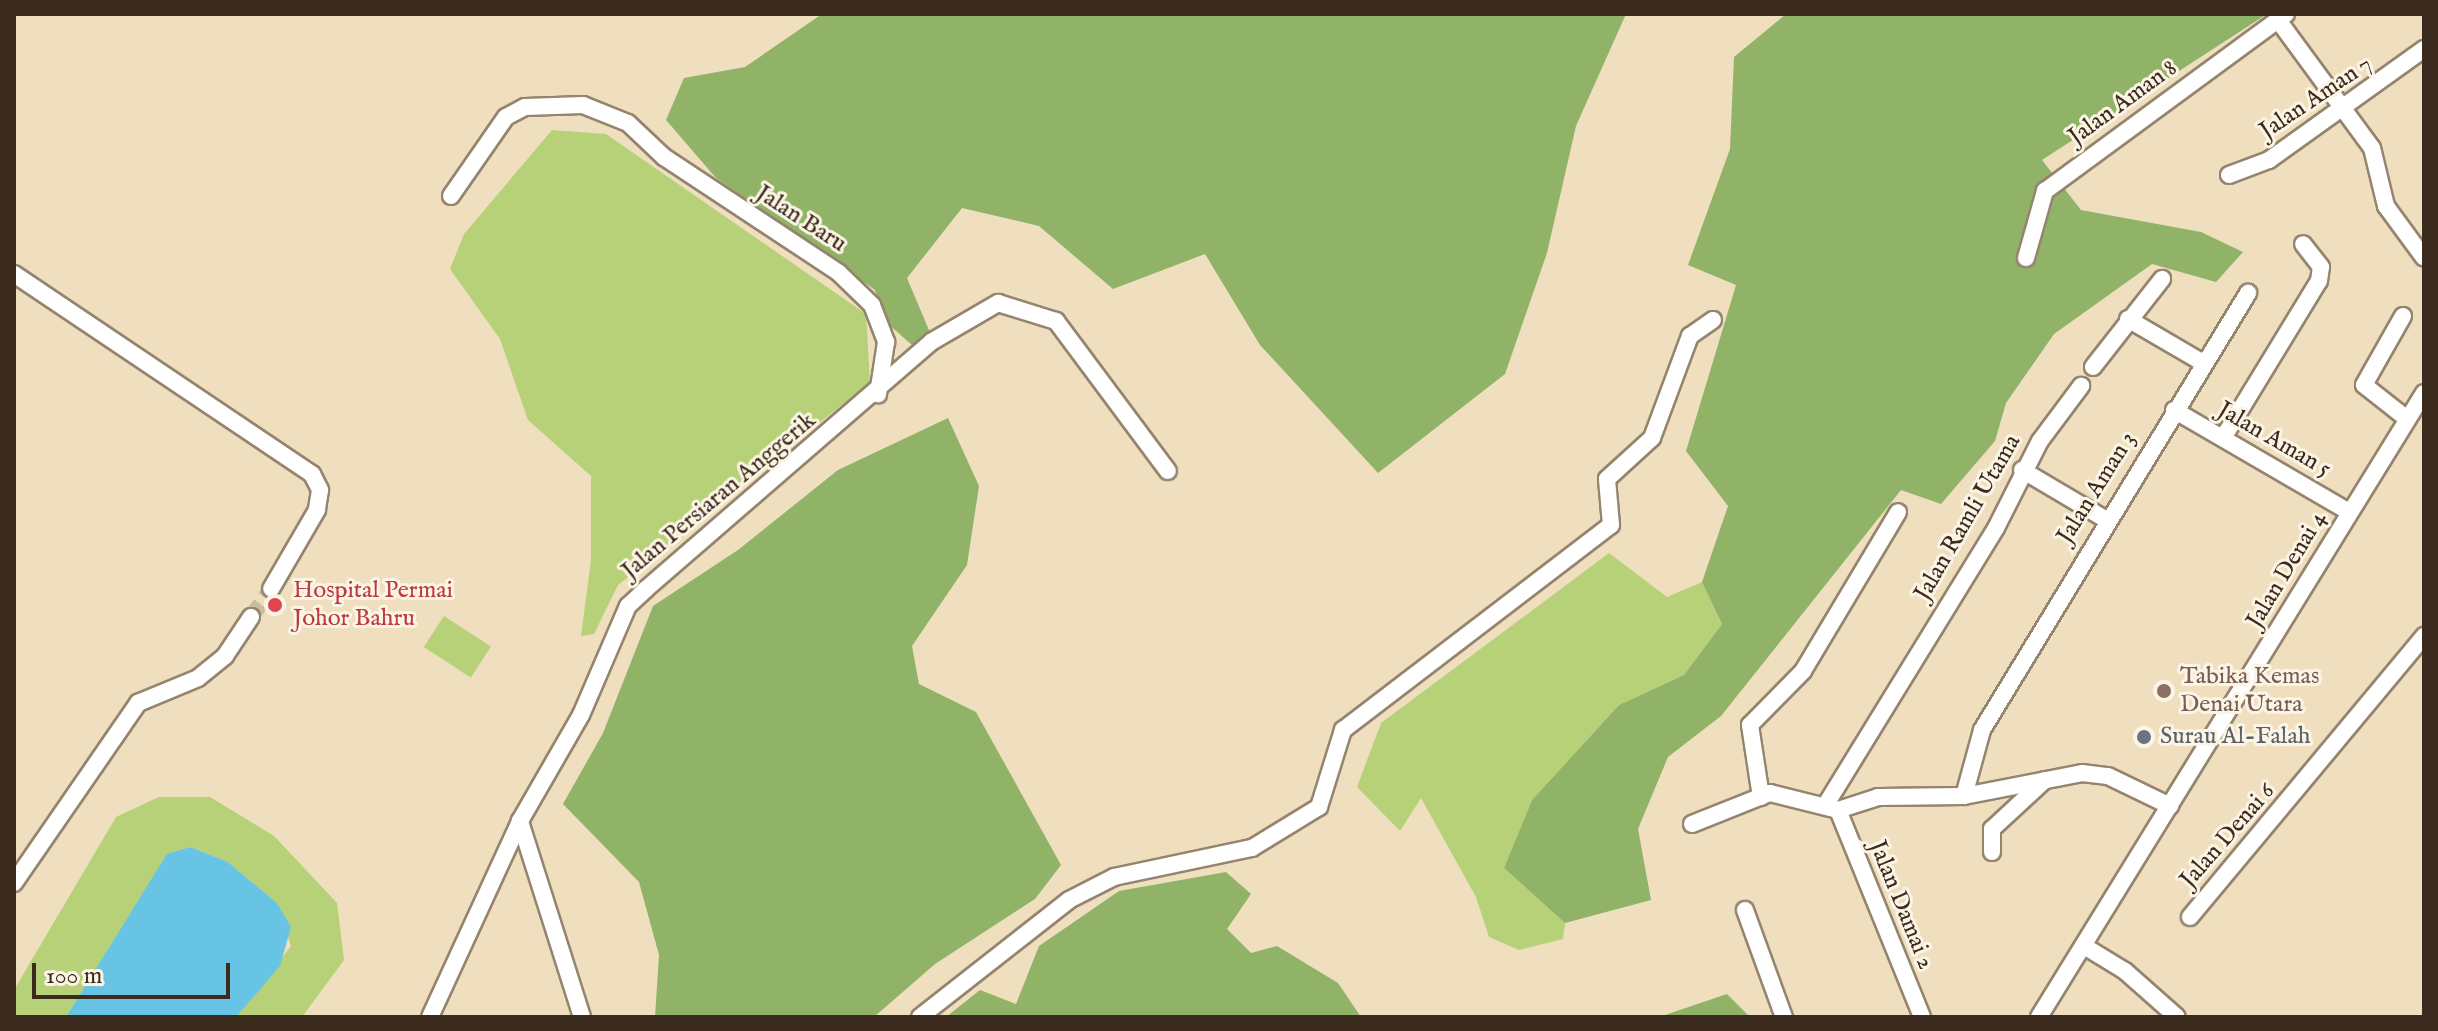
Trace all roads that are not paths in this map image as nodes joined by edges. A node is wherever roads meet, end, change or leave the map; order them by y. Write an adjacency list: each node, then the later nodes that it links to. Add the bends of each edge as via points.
1 (2282, 17): 3 (street); 7 (street, Jalan Aman 8, via 2045,191)
2 (2424, 49): 3 (street, Jalan Aman 7)
3 (2343, 104): 4 (street, Jalan Aman 7, via 2269,160); 8 (street, via 2372,148 2386,206)
4 (2229, 175)
5 (451, 196): 19 (street, Jalan Baru, via 506,117 525,107 583,105 628,123 664,157 839,273 872,305 886,342)
6 (2303, 244): 22 (street, via 2321,267 2319,281)
7 (2026, 258)
8 (2424, 258)
9 (14, 274): 28 (street, via 312,474 320,490 317,510)
10 (2162, 279): 13 (street)
11 (2248, 293): 15 (street, Jalan Aman 3)
12 (2403, 316): 21 (street, via 2364,385)
13 (2128, 319): 15 (street); 16 (street)
14 (1713, 320): 45 (street, via 1690,336 1652,438 1607,479 1611,525 1343,730 1319,807 1252,848 1114,877 1069,900)
15 (2200, 361): 20 (street, Jalan Aman 3)
16 (2093, 367)
17 (2081, 386): 23 (street, Jalan Ramli Utama)
18 (2424, 393): 21 (street, Jalan Denai 4)
19 (878, 394): 24 (street, Jalan Persiaran Anggerik, via 973,313 998,303 1029,307 1056,321); 36 (street, Jalan Persiaran Anggerik, via 628,606 581,715)
20 (2174, 410): 22 (street, Jalan Aman 5); 27 (street, Jalan Aman 3)
21 (2407, 419): 26 (street, Jalan Denai 4)
22 (2223, 438): 26 (street, Jalan Aman 5)
23 (2022, 470): 27 (street); 35 (street, Jalan Ramli Utama, via 1996,528)
24 (1168, 471)
25 (1898, 512): 33 (street, via 1803,671 1750,725)
26 (2349, 512): 34 (street, Jalan Denai 4)
27 (2105, 519): 32 (street, Jalan Aman 3, via 1969,758)
28 (271, 589)
29 (251, 617): 39 (street, via 198,678 138,703)
30 (2424, 636): 41 (street, Jalan Denai 6)
31 (2046, 779): 32 (street); 34 (street, via 2108,776); 38 (street, via 1992,829)
32 (1964, 796): 35 (street, via 1878,797)
33 (1761, 797): 35 (street, via 1779,793); 37 (street)
34 (2170, 806): 42 (street, Jalan Denai 4)
35 (1831, 808): 47 (street, Jalan Damai 2)
36 (520, 821): 43 (street, Jalan Persiaran Anggerik); 44 (street)
37 (1692, 824)
38 (1992, 852)
39 (14, 883)
40 (1745, 910): 46 (street)
41 (2190, 917)
42 (2084, 946): 48 (street, Jalan Denai 4); 49 (street)
43 (430, 1017)
44 (582, 1017)
45 (920, 1017)
46 (1784, 1017)
47 (1922, 1017)
48 (2039, 1017)
49 (2177, 1017)

